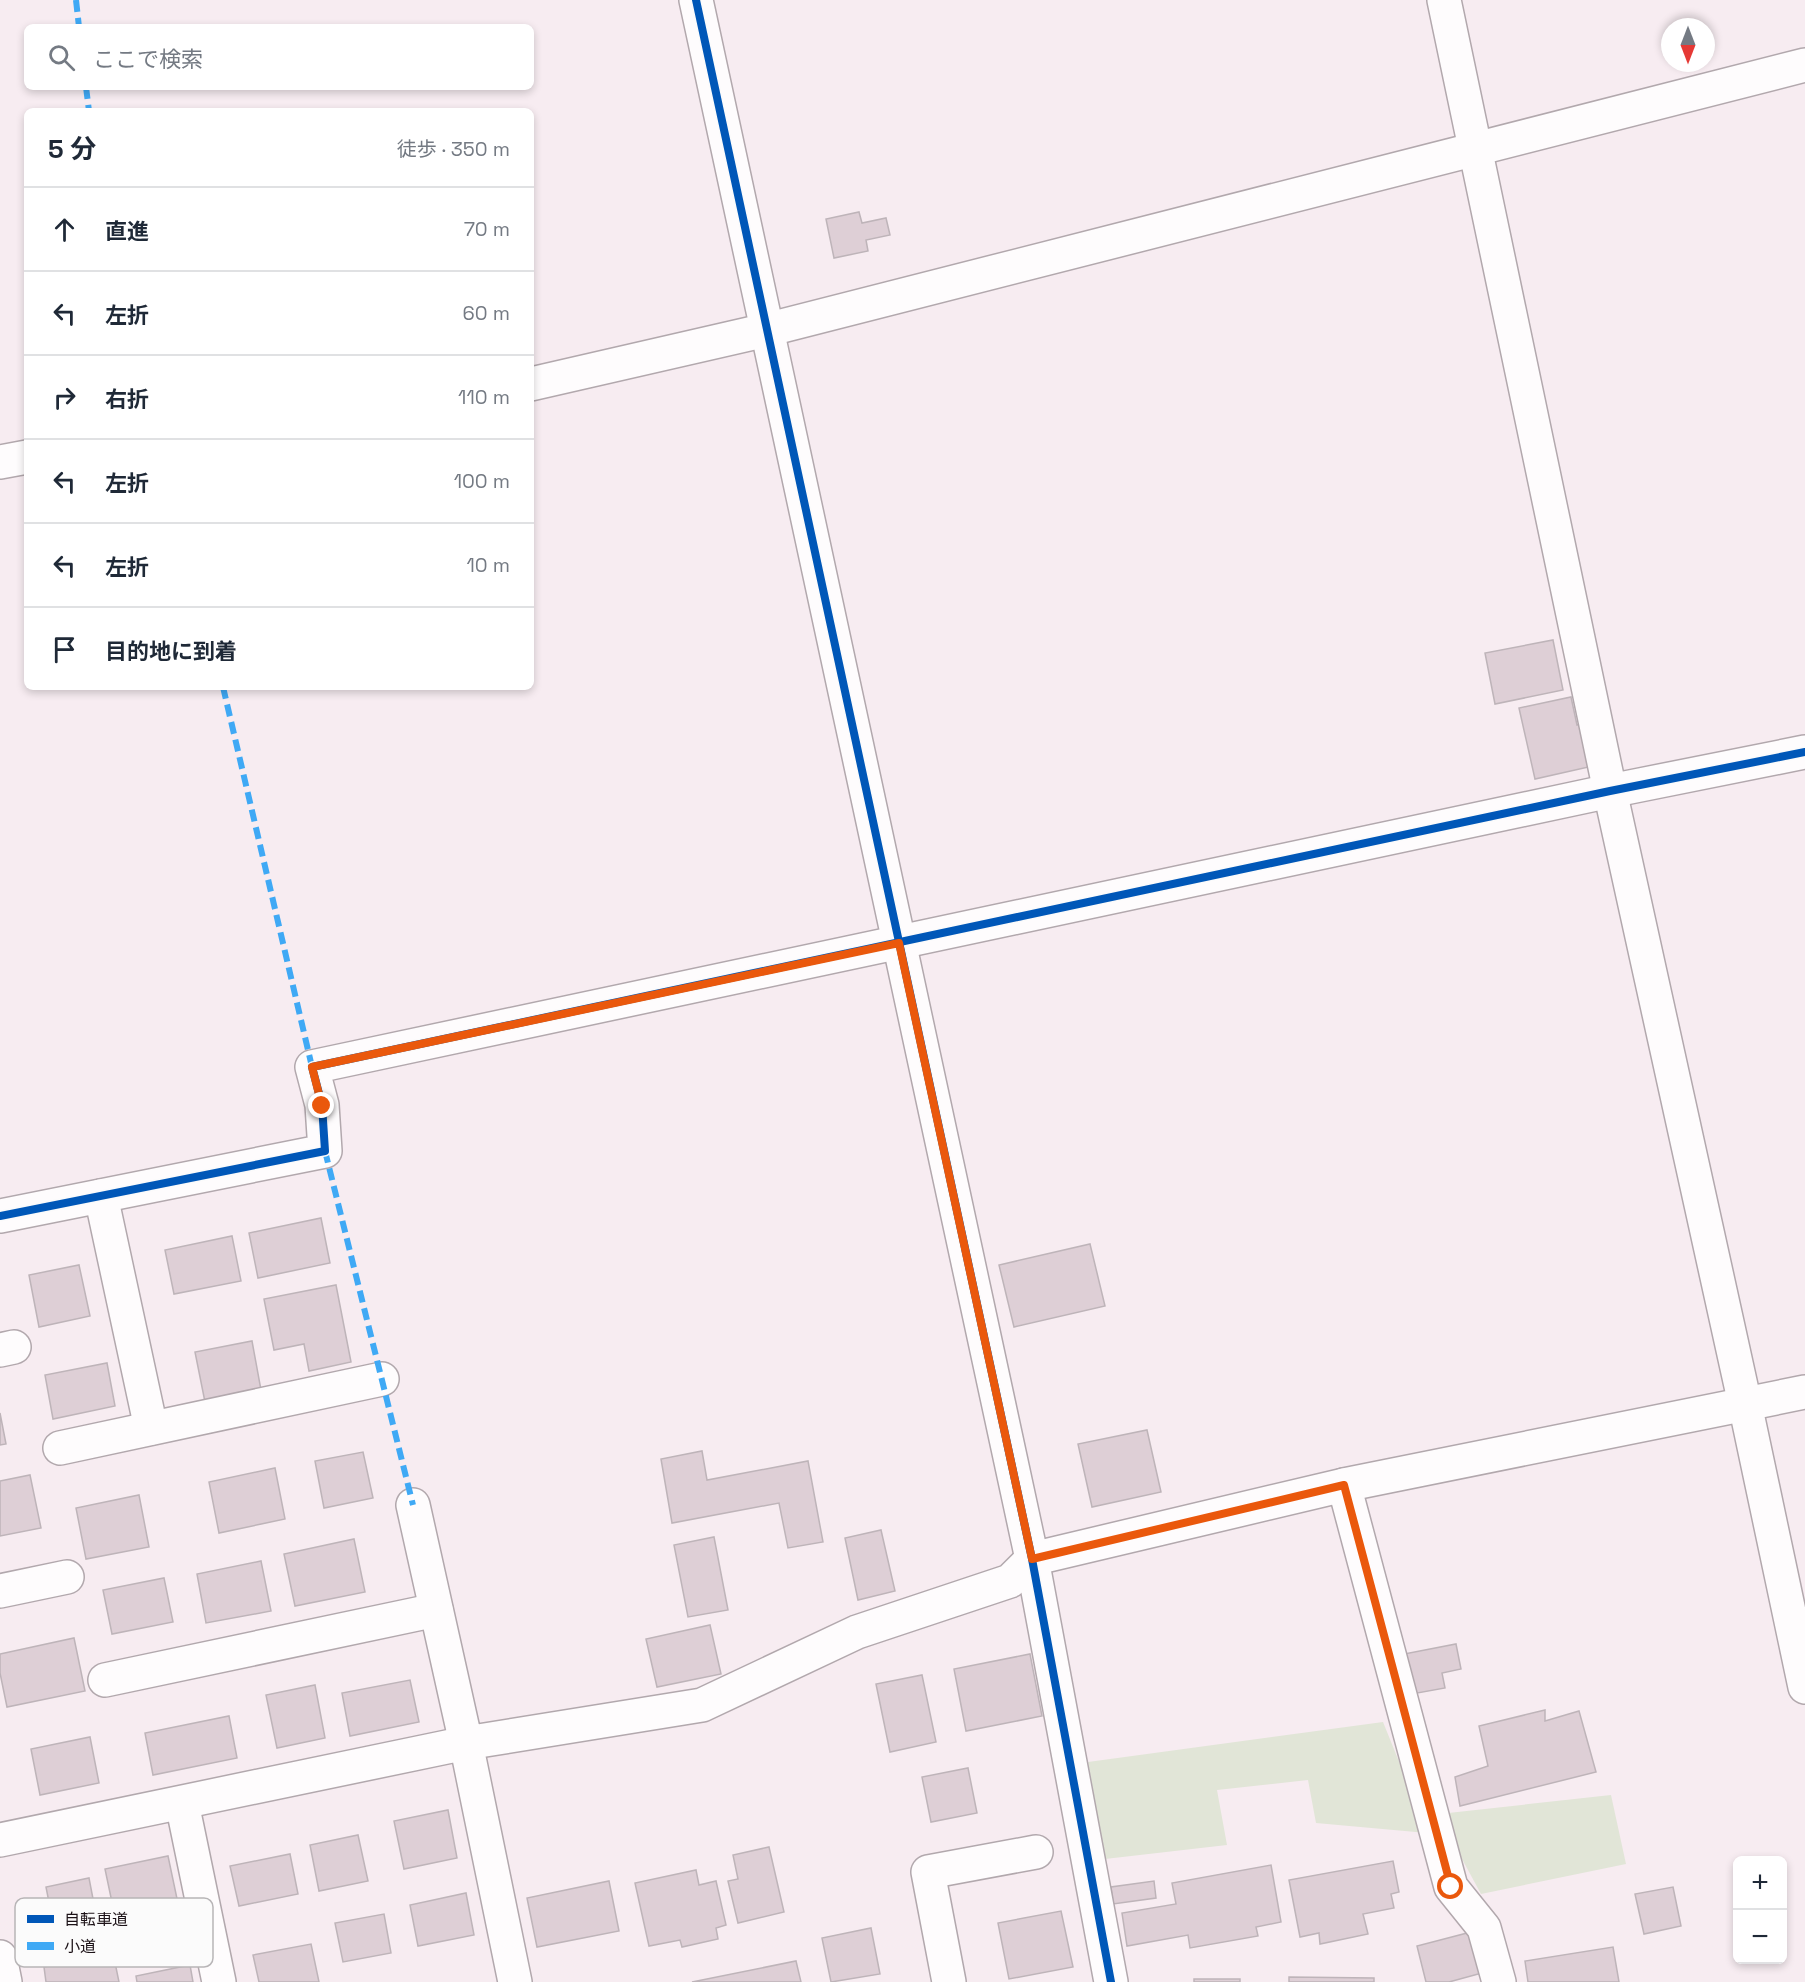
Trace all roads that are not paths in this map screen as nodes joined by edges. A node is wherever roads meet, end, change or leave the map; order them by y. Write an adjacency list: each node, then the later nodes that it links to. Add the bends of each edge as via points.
1 (696, 0): 5 (street)
2 (1444, 0): 4 (street)
3 (1805, 65): 4 (street)
4 (1476, 149): 5 (street); 10 (street)
5 (766, 330): 6 (street); 11 (street)
6 (534, 383)
7 (24, 458): 8 (street)
8 (0, 462)
9 (1805, 752): 10 (street)
10 (1610, 791): 11 (street); 16 (street)
11 (899, 943): 12 (street, via 312,1067 322,1106 325,1151); 21 (street)
12 (100, 1196): 13 (street); 17 (street)
13 (0, 1216)
14 (382, 1379): 17 (street)
15 (1805, 1392): 16 (street)
16 (1745, 1404): 19 (street); 26 (street)
17 (151, 1428): 18 (street)
18 (60, 1448)
19 (1344, 1485): 21 (street); 39 (street, via 1451,1887 1484,1928)
20 (413, 1505): 24 (street)
21 (1032, 1559): 27 (street, via 1010,1581 857,1632 702,1705); 38 (street)
22 (67, 1577): 23 (street)
23 (0, 1591)
24 (436, 1610): 25 (street); 27 (street)
25 (105, 1680)
26 (1805, 1687)
27 (466, 1743): 28 (street); 36 (street)
28 (182, 1803): 29 (street); 31 (street)
29 (0, 1840)
30 (1036, 1852): 37 (street, via 928,1872)
31 (202, 1898)
32 (213, 1953): 35 (street)
33 (0, 1957): 34 (street)
34 (5, 1982)
35 (219, 1982)
36 (515, 1982)
37 (949, 1982)
38 (1111, 1982)
39 (1499, 1982)

